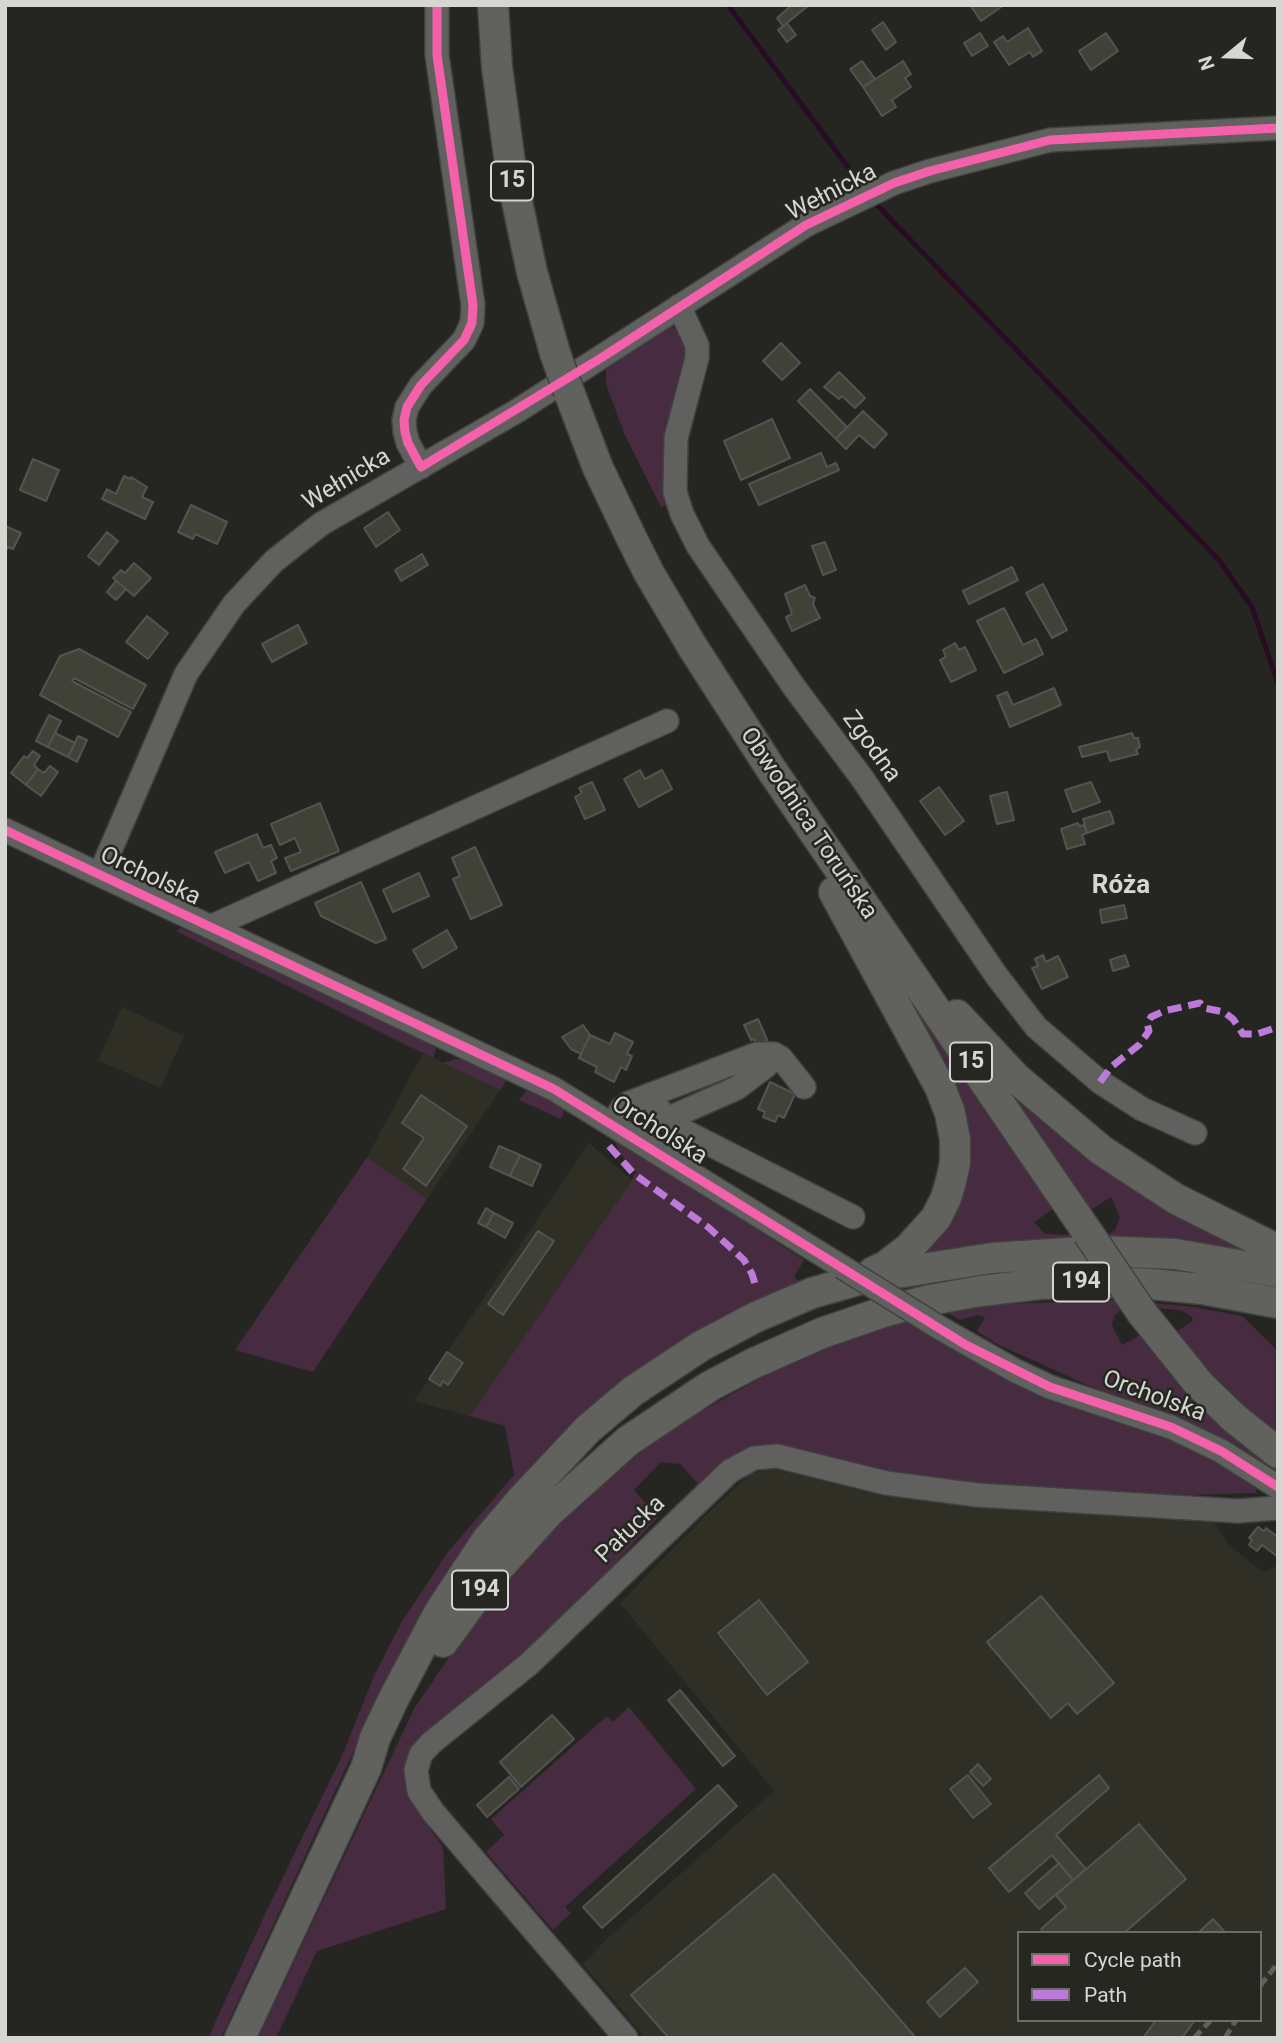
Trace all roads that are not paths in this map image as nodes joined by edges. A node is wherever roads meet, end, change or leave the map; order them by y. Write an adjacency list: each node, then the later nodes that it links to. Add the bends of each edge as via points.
1 (437, 5): 5 (street, via 437,55 473,305 472,323 464,340 421,384 407,407 405,432)
2 (493, 5): 7 (main road, Obwodnica Toruńska / 15, bridge, via 512,178 531,272 569,392 598,468 649,573)
3 (1278, 128): 4 (street, Wełnicka, via 1050,140 930,171 806,225)
4 (679, 306): 5 (street, Wełnicka); 17 (street, Zgodna, via 697,345 697,358 676,438 675,492 698,546 1036,1027 1100,1082 1142,1109)
5 (421, 467): 9 (street, Wełnicka, via 321,524 274,561 234,604 186,674)
6 (667, 721): 11 (street, Orcholska)
7 (771, 769): 10 (main road, Obwodnica Toruńska / 15); 21 (main road, via 940,1087 954,1130 951,1181 931,1225 894,1261 874,1272)
8 (5, 830): 9 (street, Orcholska)
9 (100, 874): 11 (street, Orcholska)
10 (854, 891): 19 (main road, 15, via 889,939 967,1027 1070,1126 1160,1189); 23 (main road, Obwodnica Toruńska / 15, bridge, via 1142,1313 1210,1395)
11 (210, 927): 16 (street, Orcholska, via 554,1089)
12 (774, 1054): 13 (street); 14 (street, Orcholska, via 757,1054); 15 (street, Orcholska, via 737,1088)
13 (804, 1087)
14 (649, 1096): 15 (street, Orcholska); 16 (street, Orcholska, via 625,1105)
15 (667, 1119): 18 (street, Orcholska, via 718,1150)
16 (613, 1125): 21 (street, Orcholska)
17 (1195, 1133)
18 (853, 1217)
19 (1278, 1250)
20 (1278, 1272): 21 (main road, 194, via 1175,1255 1074,1251)
21 (844, 1275): 24 (street, Orcholska, bridge, via 1050,1387 1171,1427 1221,1451); 26 (main road, 194, via 702,1346 620,1401 579,1439 487,1540 455,1587 398,1688)
22 (1278, 1303): 26 (main road, 194, via 1202,1289 1131,1283 1001,1288 886,1311 815,1336 738,1371 628,1441 550,1511 465,1610)
23 (1278, 1453)
24 (1278, 1487)
25 (1278, 1508): 28 (street, Pałucka, via 1238,1511 977,1495 886,1483 777,1457 754,1458 730,1471 529,1664 431,1743 416,1770 419,1791 433,1812)
26 (366, 1768): 27 (main road, 194)
27 (240, 2038)
28 (626, 2038)

